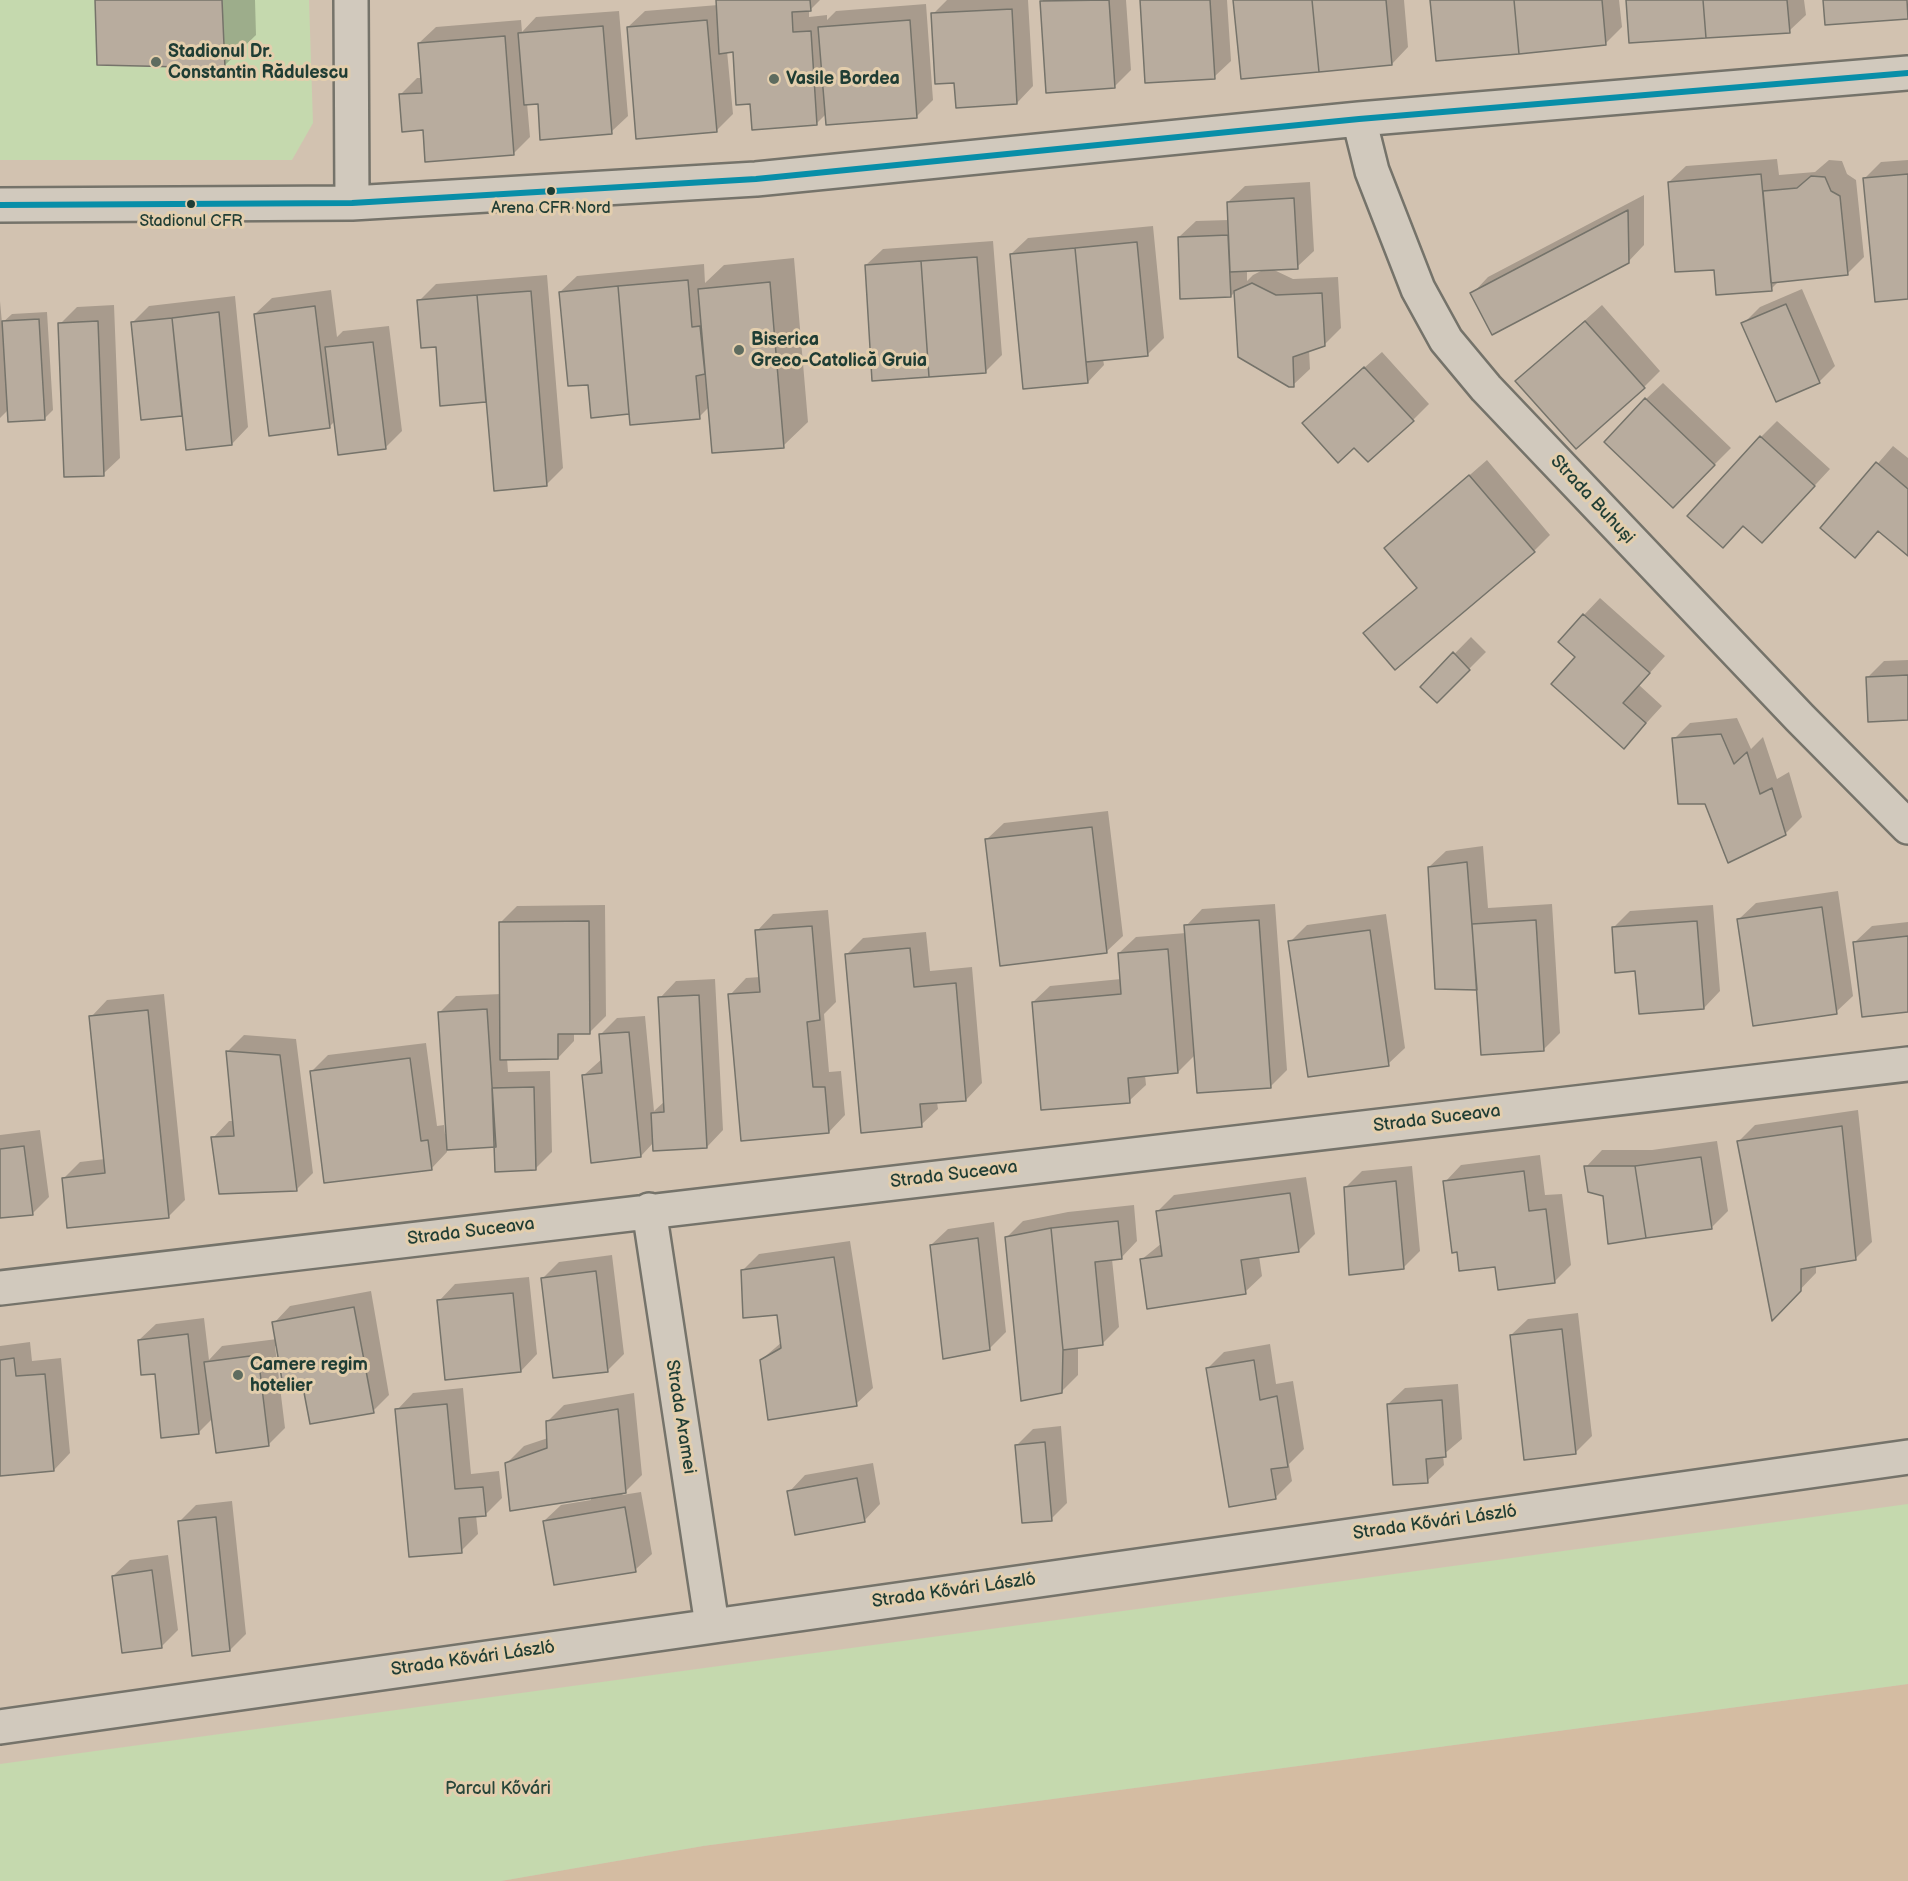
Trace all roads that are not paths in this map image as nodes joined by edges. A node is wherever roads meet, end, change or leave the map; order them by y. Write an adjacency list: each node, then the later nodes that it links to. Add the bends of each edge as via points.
1 (351, 0): 4 (street)
2 (1908, 73): 3 (street)
3 (1359, 119): 4 (street, via 756,179); 6 (street, Strada Buhuși, via 1372,171 1401,246 1418,289 1446,340 1486,388)
4 (352, 203): 5 (street)
5 (0, 206)
6 (1908, 827)
7 (1908, 1064): 8 (street, Strada Suceava)
8 (649, 1210): 9 (street, Strada Suceava); 11 (street, Strada Aramei)
9 (0, 1288)
10 (1908, 1457): 11 (street, Strada Kővári László)
11 (712, 1624): 12 (street, Strada Kővári László)
12 (0, 1727)

